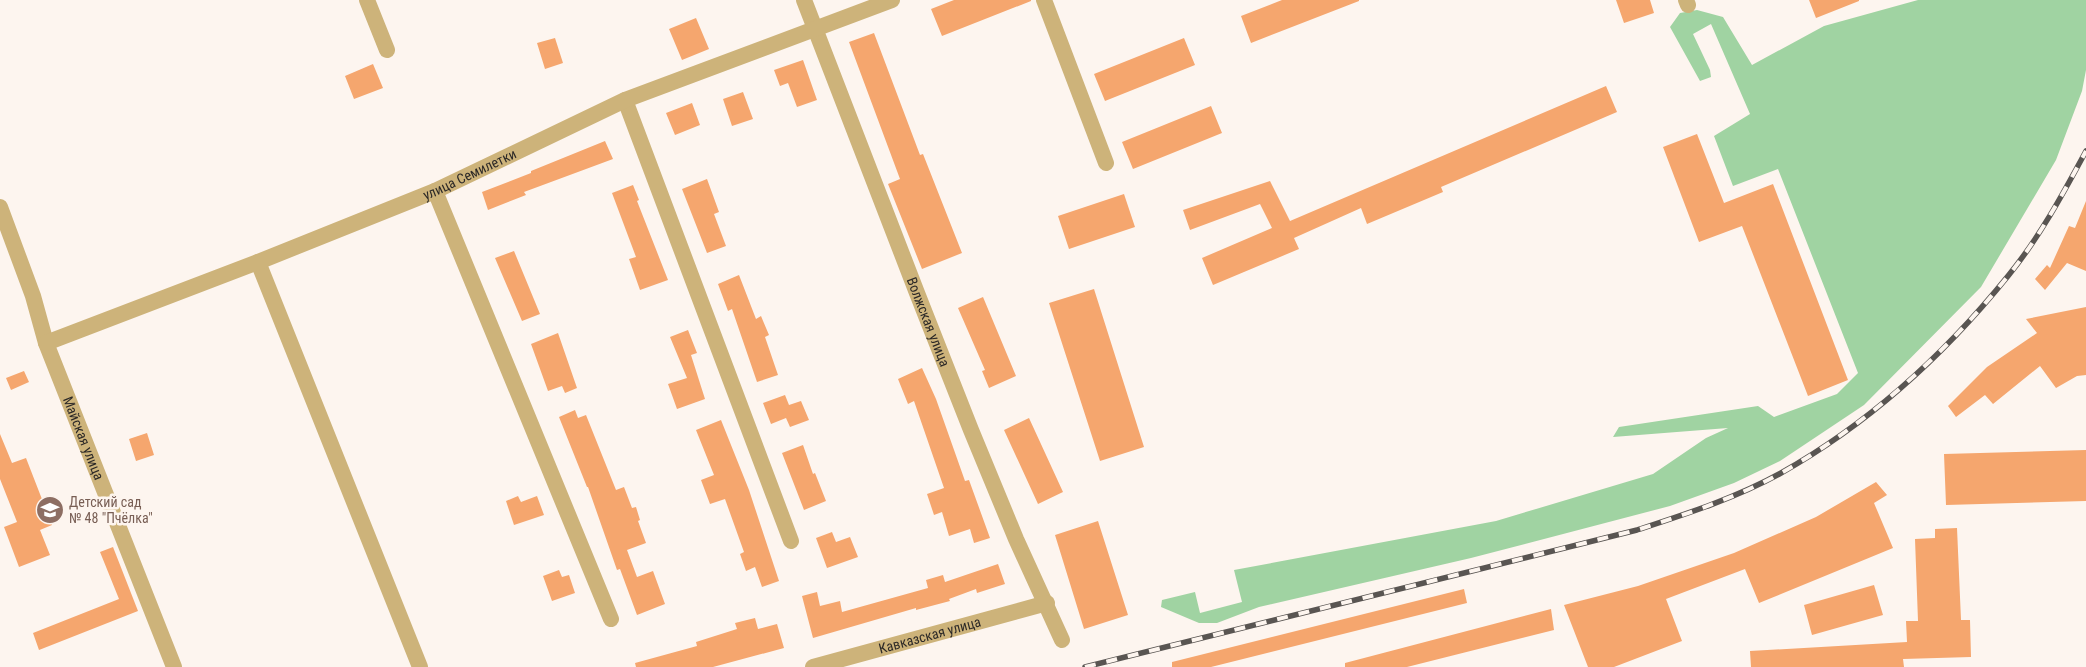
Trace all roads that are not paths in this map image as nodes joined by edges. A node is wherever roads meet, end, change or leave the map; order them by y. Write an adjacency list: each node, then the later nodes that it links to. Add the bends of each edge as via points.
1 (367, 0): 6 (street)
2 (804, 0): 5 (street, Волжская улица)
3 (892, 0): 5 (street, улица Семилетки)
4 (1044, 0): 8 (street)
5 (816, 29): 7 (street, улица Семилетки); 14 (street, Волжская улица, via 967,420 1016,539)
6 (387, 50)
7 (625, 100): 9 (street, улица Семилетки); 13 (street)
8 (1106, 163)
9 (435, 191): 11 (street, улица Семилетки); 15 (street)
10 (0, 207): 12 (street, Майская улица, via 33,296)
11 (258, 262): 12 (street, улица Семилетки); 18 (street)
12 (46, 343): 17 (street, Майская улица)
13 (791, 541)
14 (1047, 603): 16 (street, Волжская улица); 19 (street, Кавказская улица)
15 (611, 618)
16 (1062, 640)
17 (174, 667)
18 (420, 667)
19 (813, 667)

